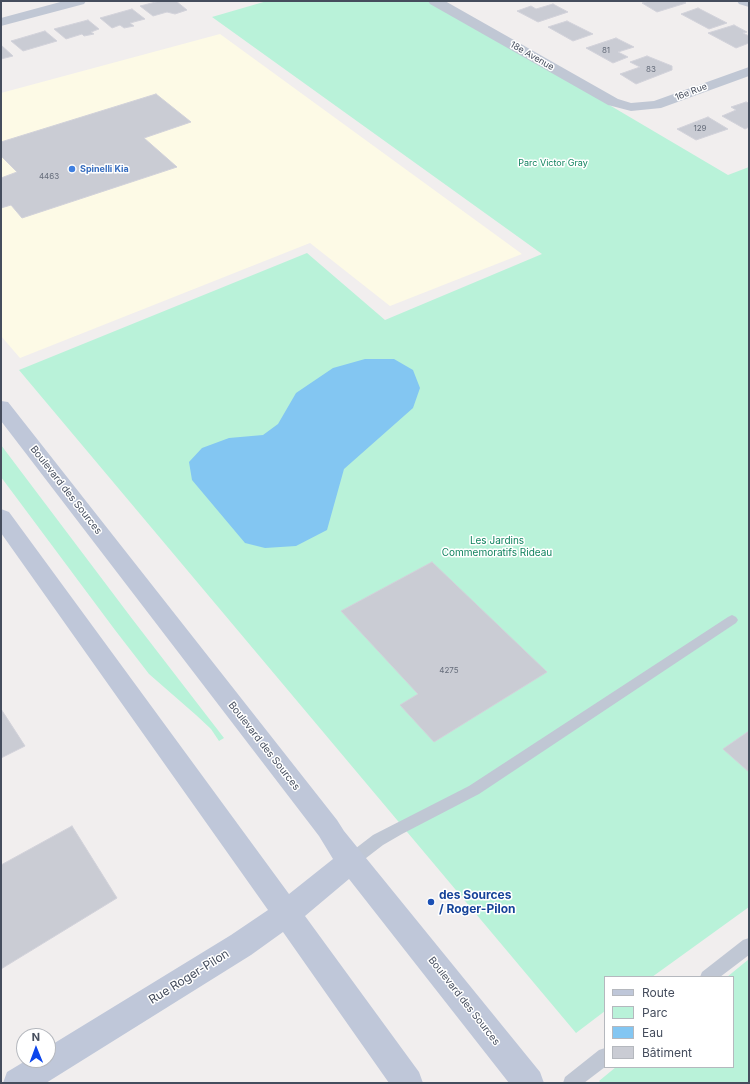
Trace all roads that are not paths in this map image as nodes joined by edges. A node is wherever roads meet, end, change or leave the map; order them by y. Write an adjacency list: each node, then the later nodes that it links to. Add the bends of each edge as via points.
1 (79, 1): 5 (street)
2 (435, 1): 7 (street, 18e Avenue, via 613,102)
3 (744, 1): 4 (street)
4 (749, 3)
5 (1, 22)
6 (749, 71): 7 (street, 16e Rue, via 656,105)
7 (631, 107)
8 (1, 407): 11 (main road, Boulevard des Sources)
9 (1, 516): 12 (main road)
10 (732, 620): 11 (lane, via 474,790 397,829)
11 (352, 860): 12 (main road, Rue Roger-Pilon); 18 (main road, Boulevard des Sources)
12 (286, 914): 16 (main road, Rue Roger-Pilon, via 241,945); 17 (main road)
13 (749, 945): 14 (lane)
14 (709, 976)
15 (604, 1057): 19 (lane)
16 (18, 1083)
17 (408, 1083)
18 (529, 1083)
19 (571, 1083)

